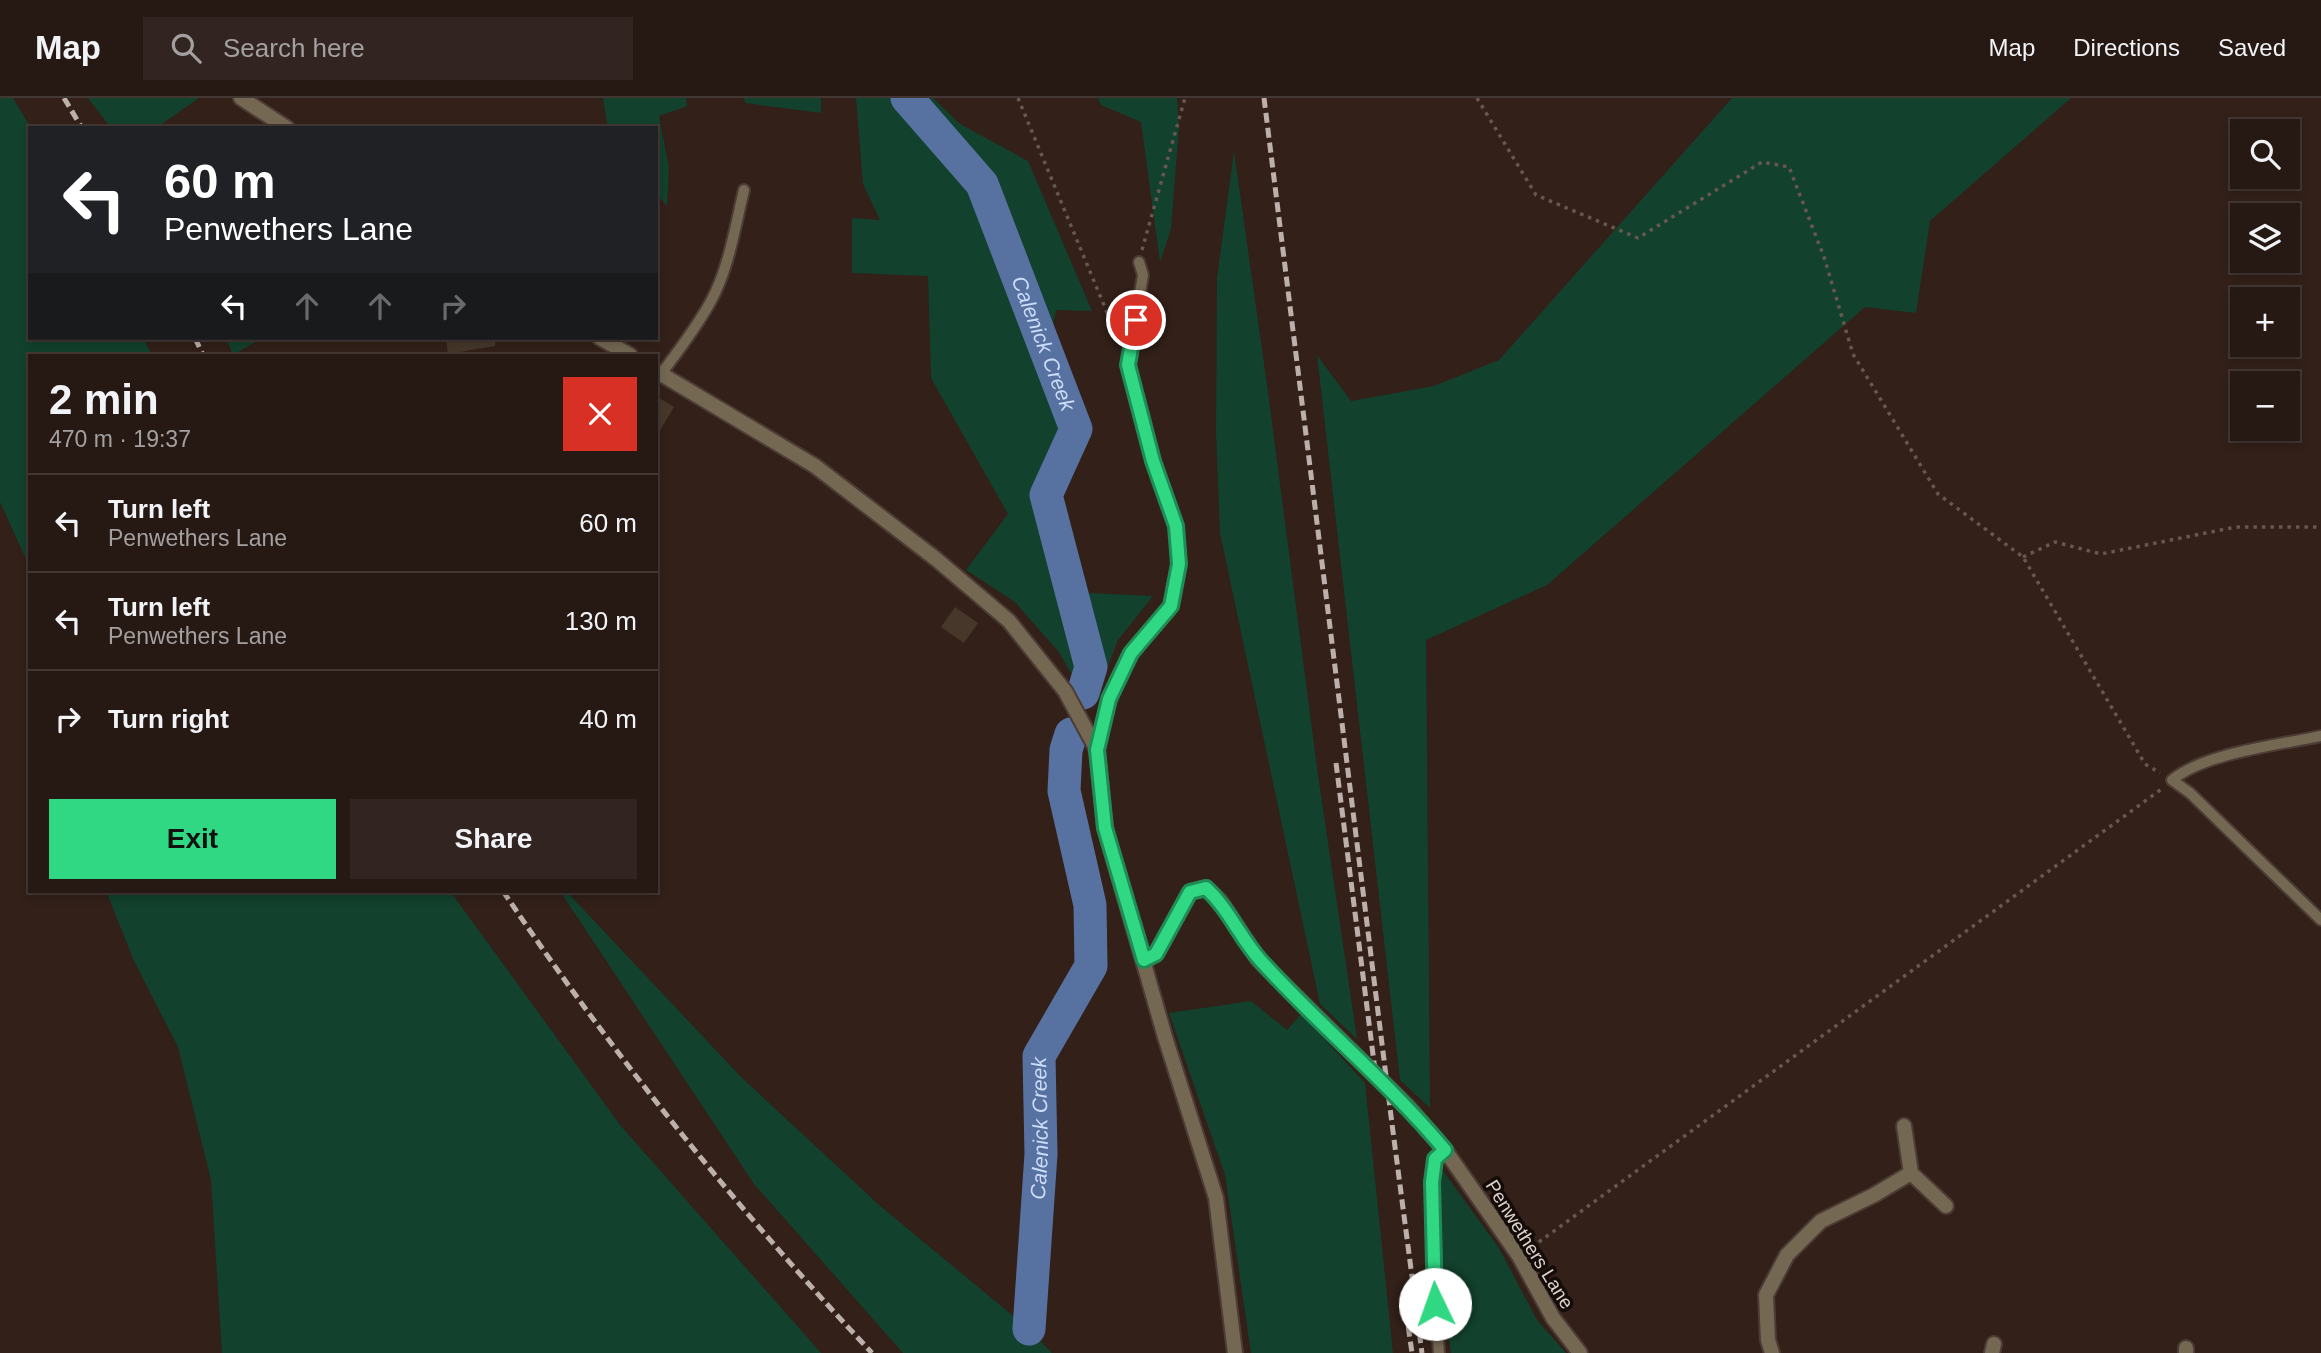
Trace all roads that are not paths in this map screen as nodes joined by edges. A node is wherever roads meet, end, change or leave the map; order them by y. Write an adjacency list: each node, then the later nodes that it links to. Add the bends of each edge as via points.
1 (241, 98): 2 (street)
2 (284, 126)
3 (744, 190): 7 (lane, via 712,300)
4 (1139, 262): 9 (lane, via 1143,275 1128,365 1176,526 1179,564 1171,606 1131,653 1109,699)
5 (604, 340): 6 (street)
6 (628, 354)
7 (659, 373): 9 (street, via 815,466 1009,621 1065,691)
8 (2321, 736): 10 (lane, via 2234,754 2183,771 2172,780)
9 (1097, 750): 11 (street, via 1105,828)
10 (2321, 920)
11 (1144, 960): 13 (street, Penwethers Lane, via 1156,954 1190,892 1206,888 1220,901 1258,959 1410,1109); 16 (street, via 1216,1198)
12 (1904, 1126): 14 (street)
13 (1445, 1150): 17 (lane, via 1435,1159 1432,1182); 18 (street, Penwethers Lane)
14 (1911, 1173): 15 (street); 19 (street, via 1822,1221 1787,1255 1766,1295)
15 (1946, 1206)
16 (1235, 1353)
17 (1439, 1353)
18 (1580, 1353)
19 (1772, 1353)

